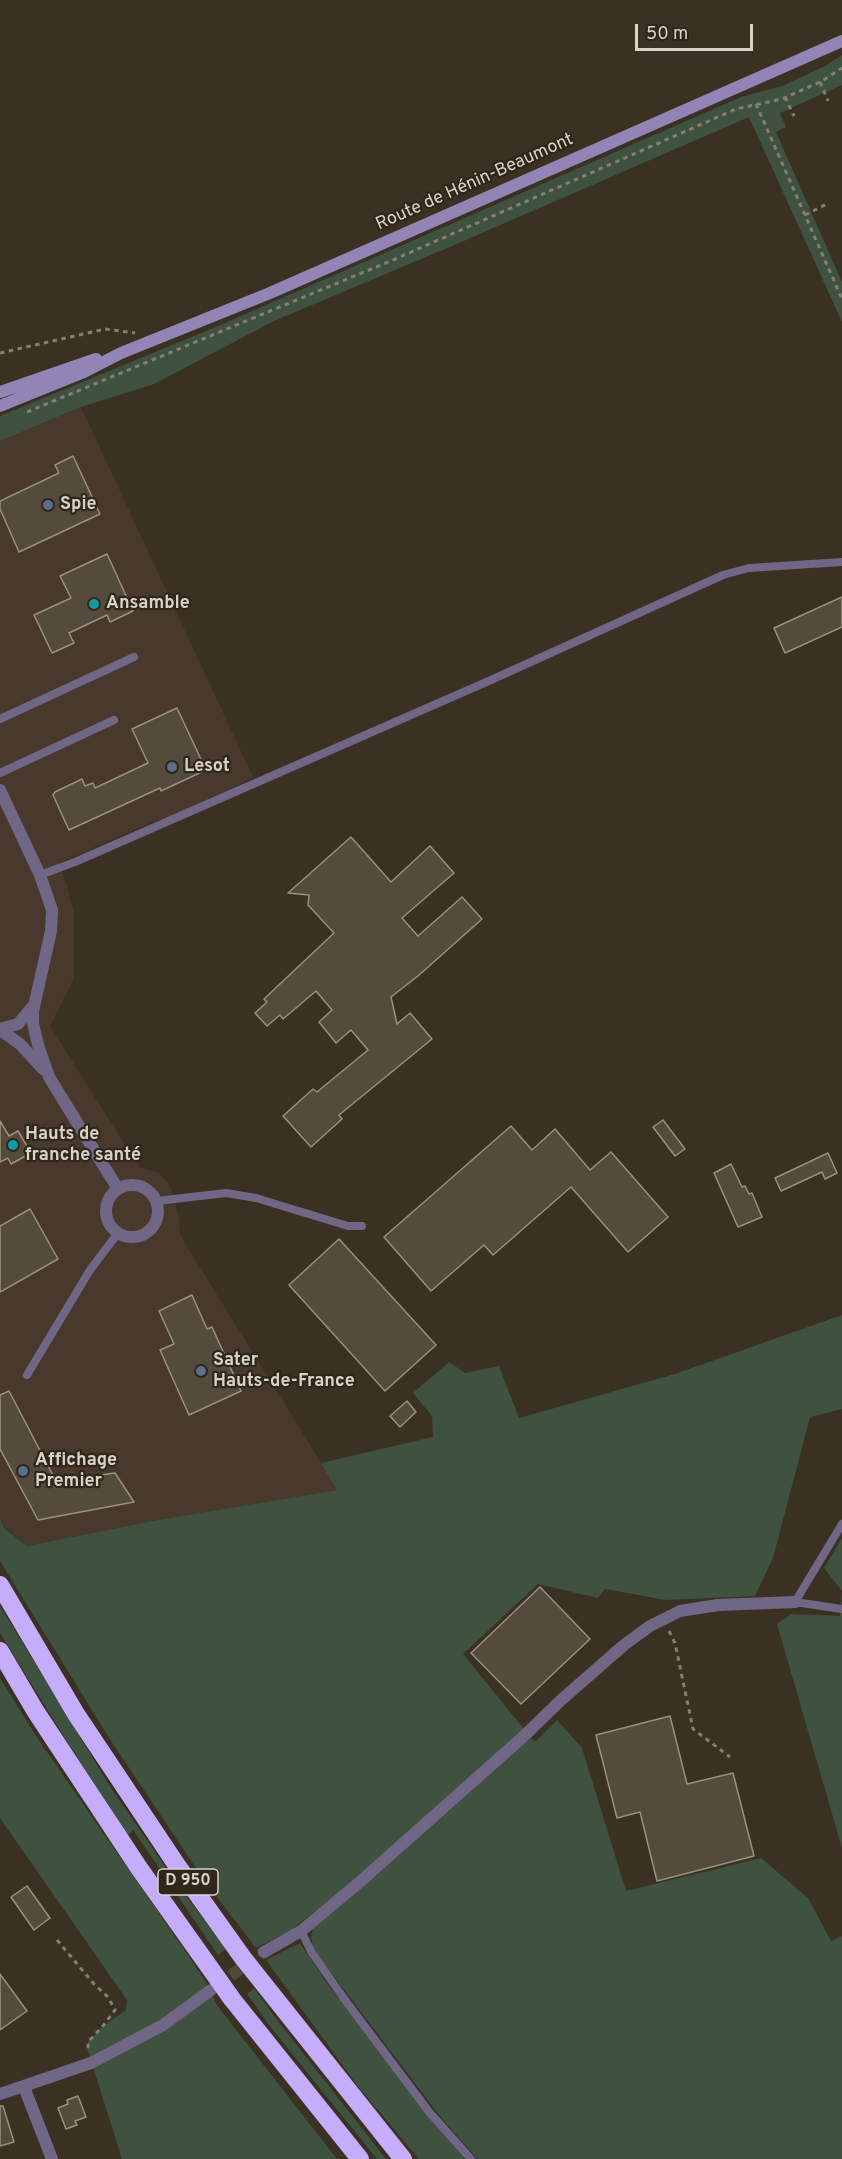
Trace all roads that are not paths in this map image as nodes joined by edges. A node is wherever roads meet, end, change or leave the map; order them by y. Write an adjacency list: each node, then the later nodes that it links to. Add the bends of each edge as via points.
1 (842, 41): 2 (main road, Route de Hénin-Beaumont, via 270,293)
2 (121, 353): 3 (main road, Route de Hénin-Beaumont); 4 (main road, Route de Hénin-Beaumont)
3 (0, 392)
4 (0, 406)
5 (842, 562): 11 (lane, via 749,568 723,575)
6 (134, 657): 7 (lane)
7 (0, 719)
8 (114, 720): 9 (lane)
9 (0, 773)
10 (0, 790): 11 (street)
11 (40, 875): 12 (street, via 52,919)
12 (33, 1006): 13 (street, via 18,1024); 14 (street, via 35,1034)
13 (0, 1030): 14 (street, via 20,1044)
14 (49, 1077): 15 (street)
15 (118, 1189): 16 (street, via 138,1185); 18 (street, via 109,1199 106,1213 108,1223)
16 (157, 1201): 17 (lane, via 226,1193 256,1198 348,1226); 18 (street, via 158,1217 150,1231 136,1238)
17 (362, 1226)
18 (118, 1233): 19 (lane, via 90,1270)
19 (27, 1375)
20 (842, 1524): 22 (lane)
21 (0, 1585): 32 (highway, D 950, via 76,1714 176,1864 243,1958)
22 (795, 1602): 23 (lane); 25 (street, via 718,1605 680,1611 650,1626)
23 (842, 1609)
24 (0, 1651): 31 (highway, D 950, via 100,1809 232,1999)
25 (301, 1931): 26 (street); 33 (lane, via 345,2000 430,2113)
26 (264, 1952)
27 (211, 1990): 28 (street, via 163,2025 91,2063)
28 (24, 2087): 29 (street); 30 (street)
29 (0, 2094)
30 (52, 2159)
31 (360, 2159)
32 (403, 2159)
33 (471, 2159)

